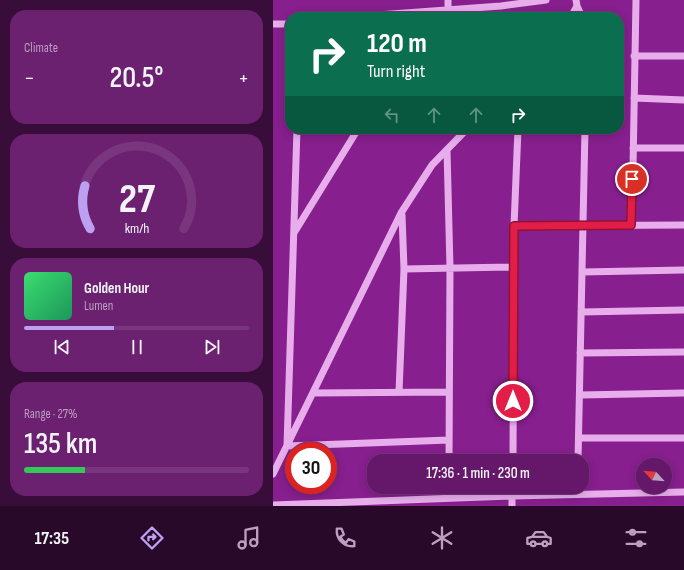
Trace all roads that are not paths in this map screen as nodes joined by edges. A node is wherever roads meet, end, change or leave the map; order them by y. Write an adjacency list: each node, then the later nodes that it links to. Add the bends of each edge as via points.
1 (448, 0): 5 (street)
2 (546, 0): 4 (street)
3 (635, 0): 9 (street)
4 (501, 3): 5 (street)
5 (448, 10): 6 (street)
6 (420, 12)
7 (273, 24): 8 (street)
8 (285, 24)
9 (635, 56): 10 (street); 11 (street)
10 (684, 56)
11 (634, 98): 12 (street); 18 (street)
12 (684, 100)
13 (297, 134): 26 (street)
14 (355, 134): 26 (street)
15 (462, 134): 20 (street)
16 (518, 134): 24 (street)
17 (585, 134): 25 (street)
18 (633, 148): 19 (street); 22 (street)
19 (684, 148)
20 (447, 150): 21 (street, via 432,165); 28 (street)
21 (401, 213): 29 (street); 38 (street)
22 (631, 225): 23 (street); 25 (street)
23 (684, 225)
24 (514, 226): 25 (street); 27 (street)
25 (582, 226): 31 (street)
26 (293, 234): 44 (street)
27 (514, 267): 28 (street); 49 (street)
28 (450, 268): 29 (street); 37 (street)
29 (404, 269): 36 (street)
30 (684, 270): 31 (street)
31 (581, 272): 33 (street)
32 (684, 310): 33 (street)
33 (581, 312): 35 (street)
34 (684, 352): 35 (street)
35 (580, 353): 40 (street)
36 (399, 392): 37 (street); 38 (street)
37 (449, 392): 43 (street)
38 (313, 393): 45 (street)
39 (684, 393): 40 (street)
40 (579, 395): 41 (street)
41 (579, 438): 42 (street); 50 (street)
42 (684, 438)
43 (449, 440): 46 (street); 48 (street)
44 (287, 442)
45 (289, 442)
46 (337, 444)
47 (285, 450): 51 (street)
48 (449, 454)
49 (513, 454)
50 (579, 454)
51 (273, 474)
52 (589, 491): 53 (street)
53 (684, 492)
54 (448, 494): 57 (street)
55 (538, 494): 56 (street)
56 (512, 496): 57 (street); 59 (street)
57 (448, 498): 58 (street)
58 (273, 505)
59 (512, 506)

